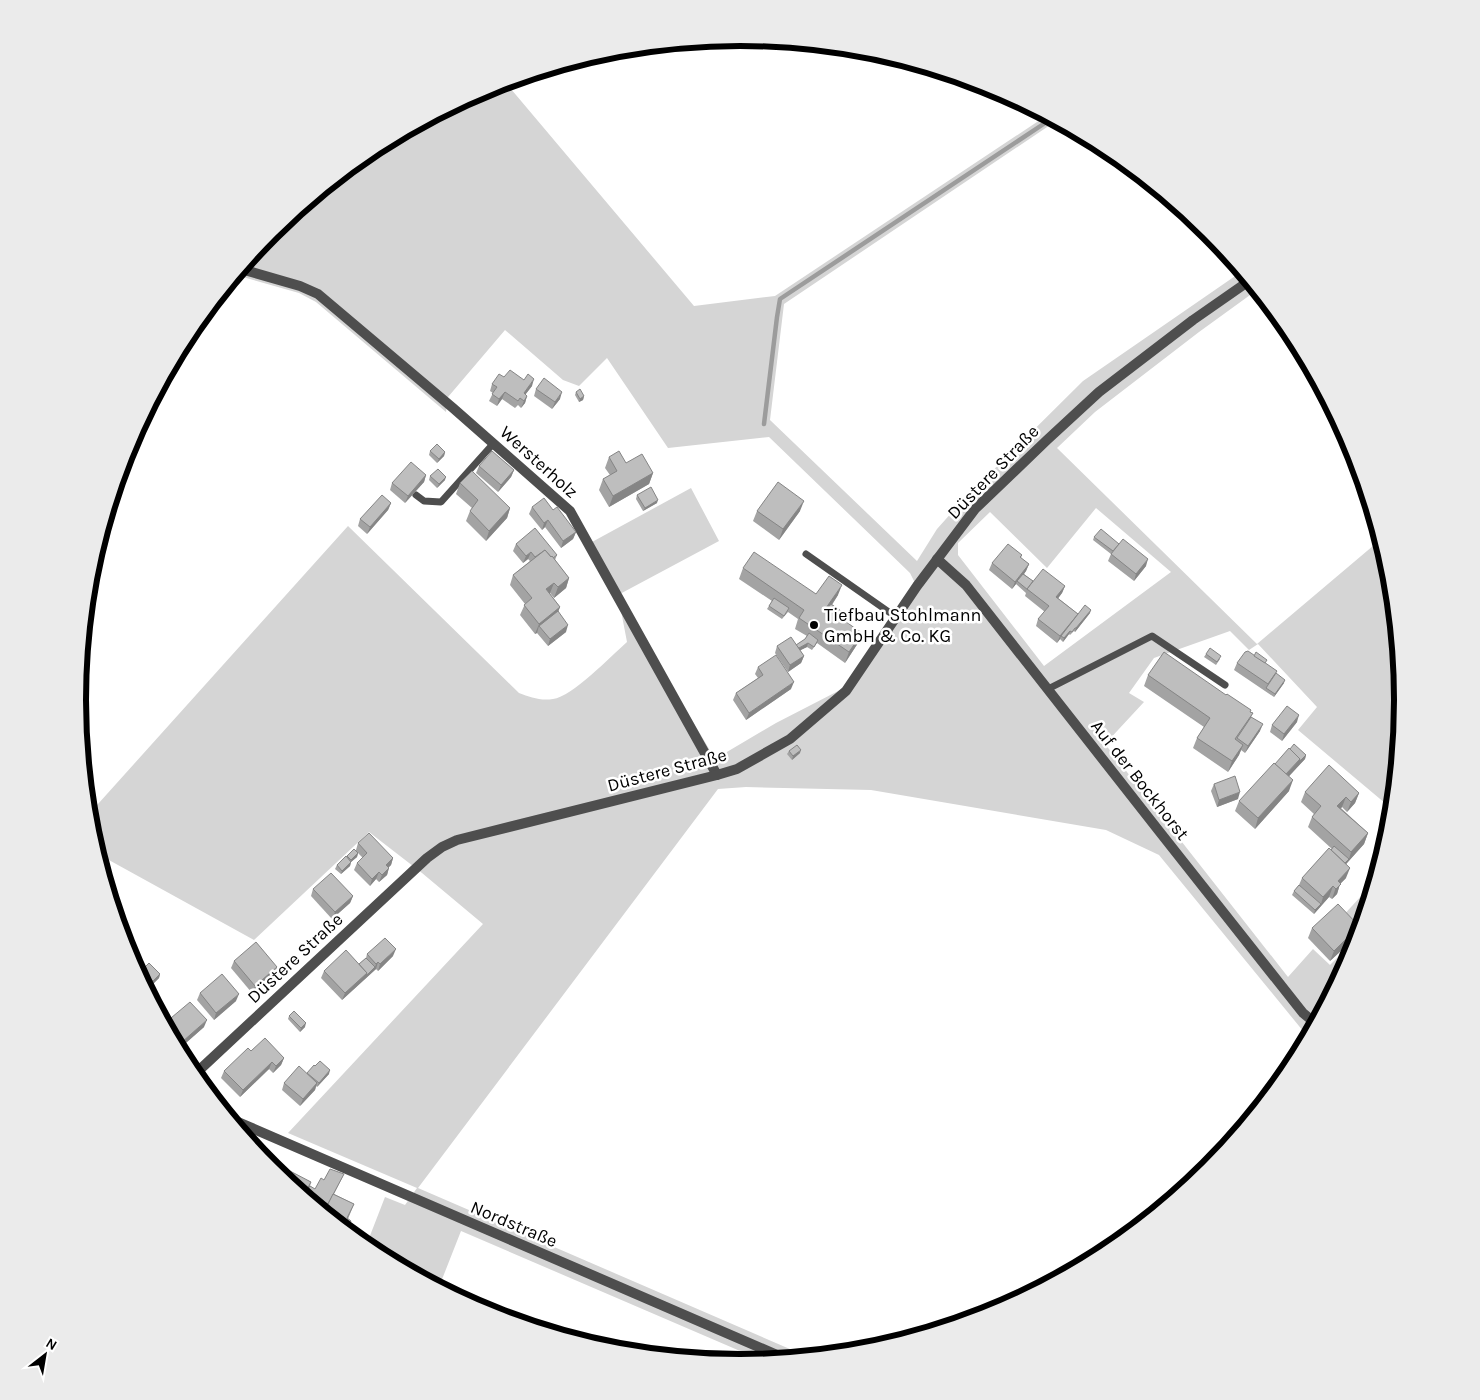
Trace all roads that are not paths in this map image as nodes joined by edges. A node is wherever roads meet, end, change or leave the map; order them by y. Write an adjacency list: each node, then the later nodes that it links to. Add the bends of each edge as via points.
1 (247, 270): 3 (street, Wersterholz, via 318,294)
2 (1244, 284): 6 (street, Düstere Straße, via 1099,392 976,509)
3 (493, 444): 4 (lane, via 441,502 424,501); 10 (street, Wersterholz, via 570,511)
4 (416, 495)
5 (806, 554): 7 (lane)
6 (937, 558): 7 (street, Düstere Straße); 9 (street, Auf der Bockhorst, via 966,584)
7 (896, 617): 10 (street, Düstere Straße, via 846,692 790,739 737,769)
8 (1225, 685): 9 (lane, via 1152,636)
9 (1048, 689): 11 (street, Auf der Bockhorst)
10 (717, 775): 12 (street, Düstere Straße, via 458,840 442,847)
11 (1310, 1019)
12 (200, 1069)
13 (243, 1125): 14 (street, Nordstraße)
14 (771, 1353)

